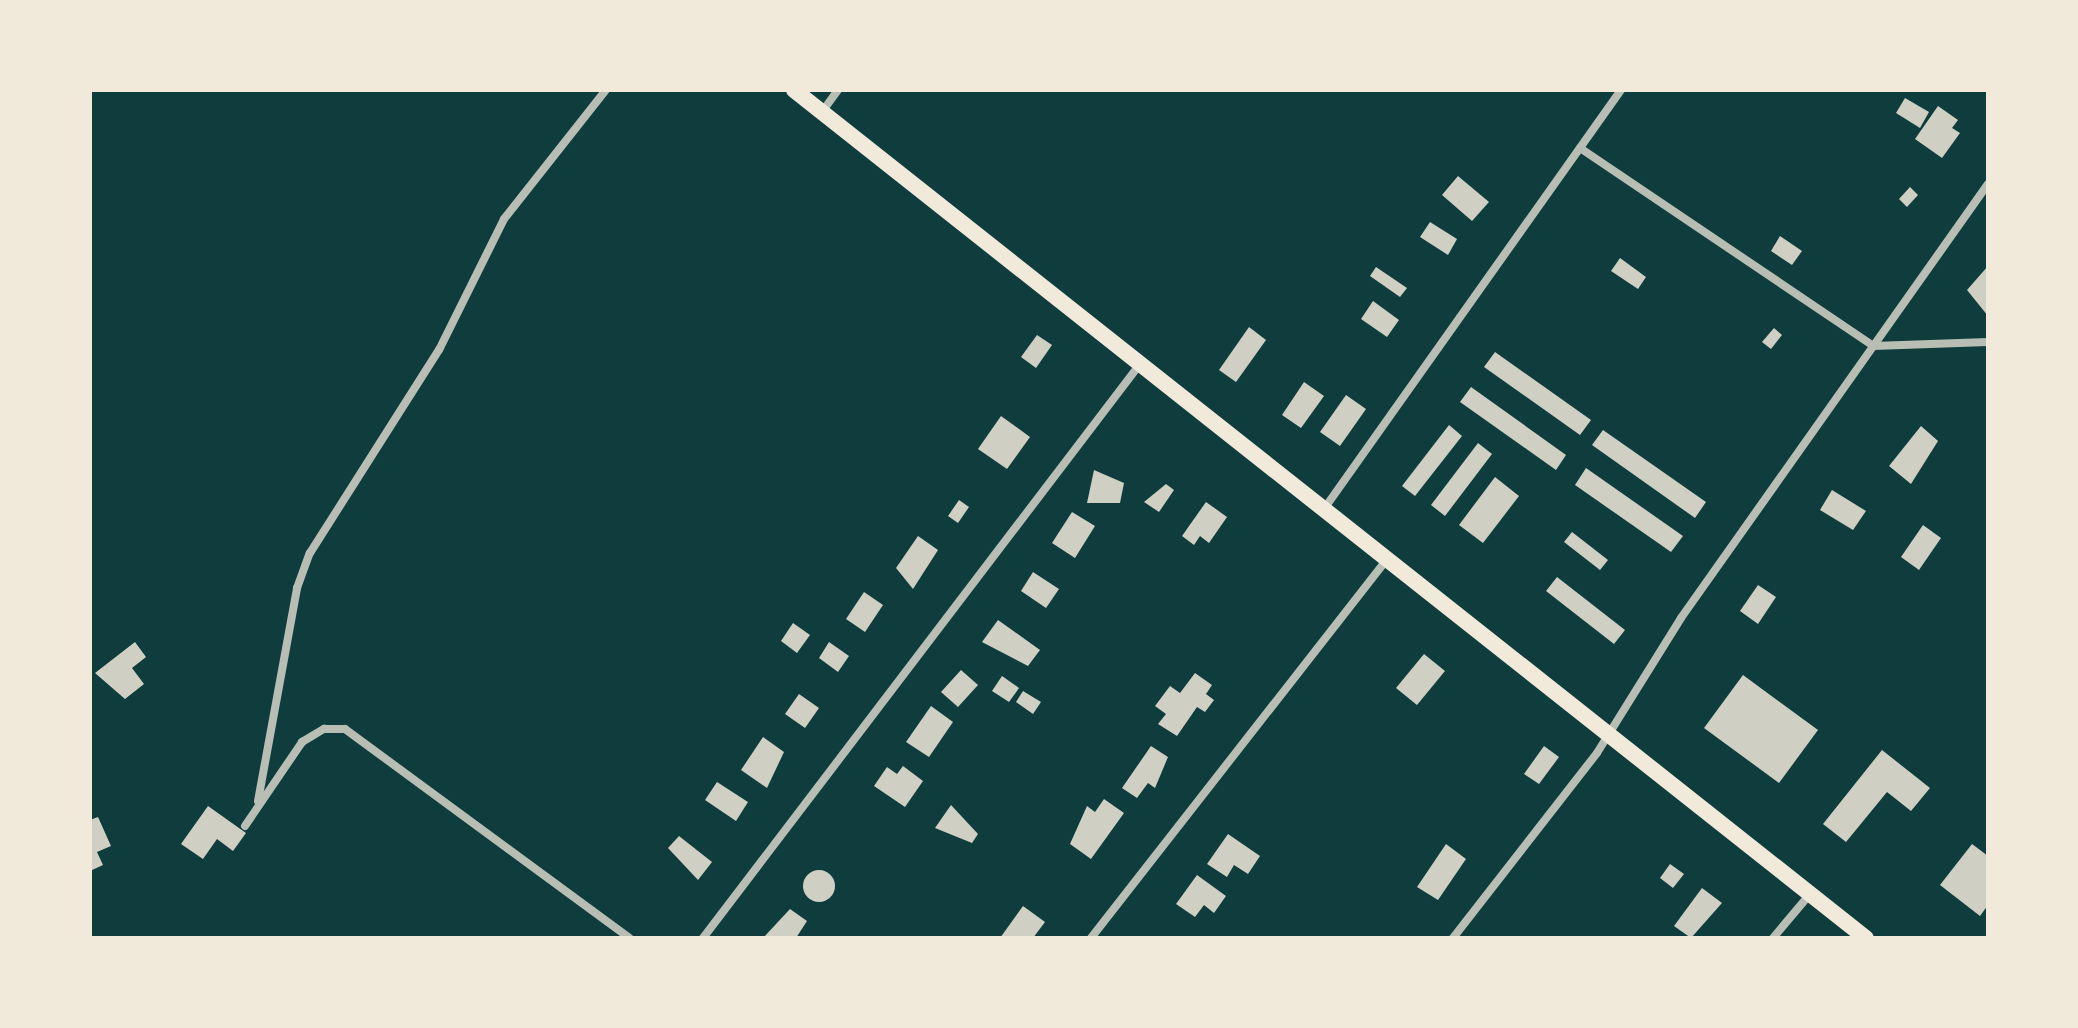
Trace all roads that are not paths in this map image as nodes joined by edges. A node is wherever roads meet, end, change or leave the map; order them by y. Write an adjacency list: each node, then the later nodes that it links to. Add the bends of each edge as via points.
1 (606, 90): 14 (street, via 504,219 439,350 299,574)
2 (794, 90): 5 (main road)
3 (838, 90): 5 (street)
4 (1621, 90): 6 (street)
5 (822, 112): 10 (main road)
6 (1580, 148): 9 (street); 11 (street)
7 (1988, 184): 9 (street)
8 (1988, 342): 9 (street)
9 (1873, 346): 13 (street)
10 (1140, 364): 11 (main road); 18 (street)
11 (1324, 509): 12 (main road)
12 (1387, 559): 13 (main road); 19 (street)
13 (1607, 733): 16 (main road); 20 (street)
14 (258, 801): 15 (street); 17 (street, via 302,742 345,729)
15 (245, 826)
16 (1810, 894): 21 (street); 22 (main road)
17 (629, 938)
18 (703, 938)
19 (1091, 938)
20 (1453, 938)
21 (1773, 938)
22 (1866, 938)

